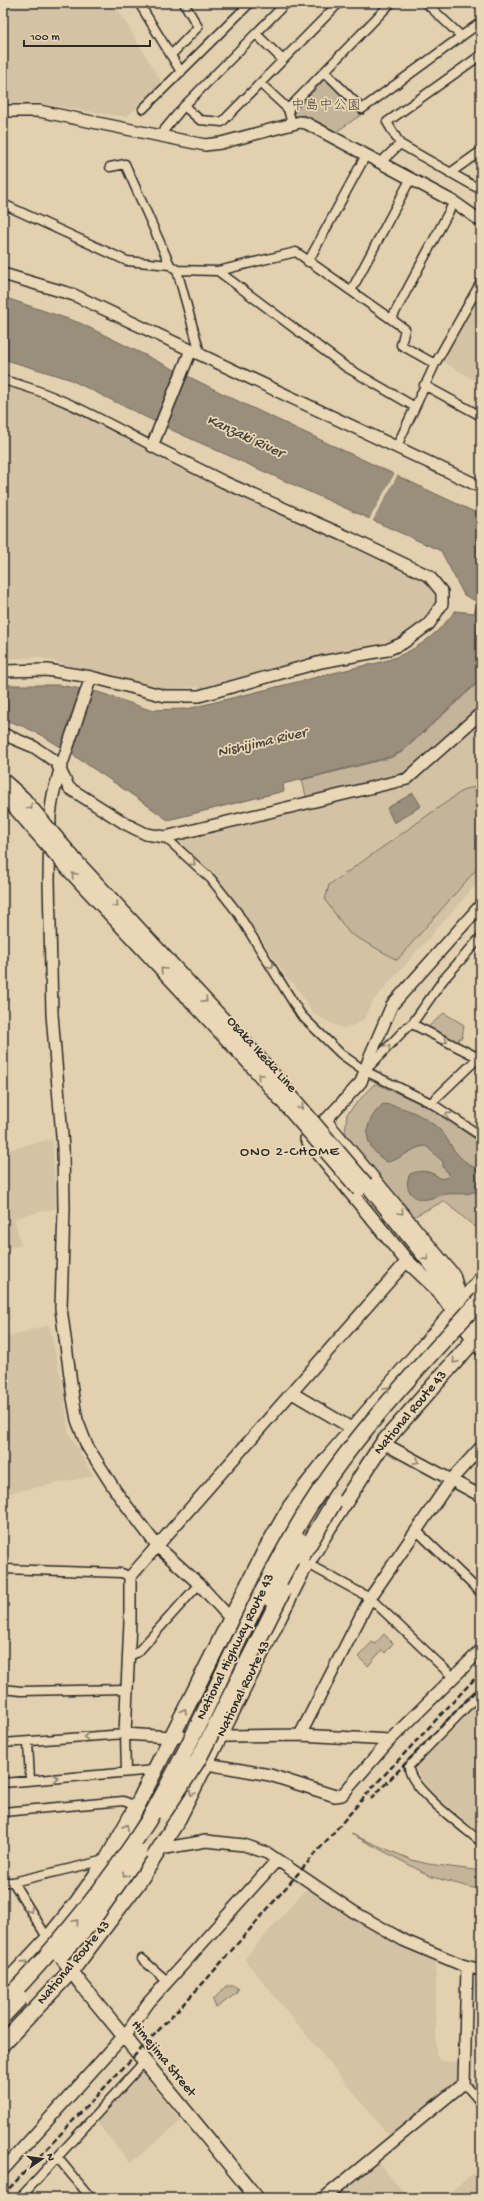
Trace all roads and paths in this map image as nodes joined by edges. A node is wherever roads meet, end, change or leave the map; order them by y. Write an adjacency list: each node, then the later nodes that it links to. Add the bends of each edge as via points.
1 (139, 3): 13 (street)
2 (184, 3): 13 (street, via 198,27)
3 (237, 3): 9 (street)
4 (250, 3): 9 (street)
5 (286, 3): 11 (street)
6 (339, 3): 15 (street)
7 (390, 3): 17 (street)
8 (426, 3): 12 (street)
9 (244, 9): 16 (street)
10 (481, 22): 12 (street)
11 (256, 34): 15 (street); 19 (street)
12 (461, 36): 17 (street, via 362,109)
13 (171, 55): 16 (street)
14 (481, 55): 25 (street, via 387,122)
15 (283, 60): 18 (street)
16 (181, 72): 20 (street)
17 (325, 72): 21 (street)
18 (261, 84): 19 (street, via 222,122 200,120); 21 (street)
19 (184, 106): 24 (street)
20 (143, 109)
21 (288, 109): 23 (street)
22 (3, 111): 24 (street, via 38,111)
23 (292, 124): 24 (street, via 211,145); 27 (street, via 306,123)
24 (160, 136)
25 (400, 144): 28 (street); 30 (street)
26 (481, 151): 30 (street)
27 (366, 155): 28 (street); 36 (street)
28 (381, 162): 31 (street)
29 (110, 167): 37 (street, via 125,164)
30 (450, 173): 32 (street)
31 (411, 178): 33 (street); 41 (street)
32 (481, 189)
33 (454, 202): 35 (street); 42 (street)
34 (3, 204): 37 (street, via 127,261)
35 (481, 221)
36 (308, 262): 38 (street, via 296,252); 41 (street)
37 (173, 267): 38 (street); 43 (street)
38 (218, 271): 47 (street, via 346,367)
39 (3, 274): 43 (street, via 74,295)
40 (481, 284): 44 (street)
41 (351, 291): 42 (street)
42 (392, 318): 44 (street, via 405,329 401,345)
43 (193, 353): 49 (street); 50 (street)
44 (435, 364): 46 (street)
45 (3, 380): 49 (street, via 27,386)
46 (424, 384): 47 (street); 48 (street)
47 (414, 407): 50 (street)
48 (481, 416)
49 (154, 443): 53 (street, via 224,482 429,576 442,592 442,604 429,624 403,643 387,650 321,662 199,696 165,696)
50 (396, 448): 51 (street)
51 (481, 487)
52 (3, 671): 53 (street, via 47,670)
53 (90, 681): 56 (street)
54 (481, 713): 59 (street, via 407,779)
55 (3, 734): 56 (street, via 34,747 56,762)
56 (60, 770): 59 (street, via 69,788 126,824 146,834); 84 (street, via 50,816 49,880 52,1014 62,1148 64,1209 61,1308 64,1334 77,1420 87,1446 117,1493)
57 (3, 780): 68 (main road, Osaka Ikeda Line, one-way to 68, bridge, via 258,1057)
58 (3, 794): 68 (main road, Osaka Ikeda Line, one-way to 58, bridge, via 69,870)
59 (165, 837): 64 (street, one-way to 64, via 211,879 237,912 301,1015 341,1054)
60 (481, 905): 64 (street, via 392,1005)
61 (481, 937): 62 (street, via 443,980)
62 (412, 1024): 63 (street, one-way to 63); 64 (street, one-way to 62, via 406,1027)
63 (480, 1059): 65 (street)
64 (365, 1071): 65 (street); 66 (street, via 361,1082)
65 (431, 1104): 67 (street, one-way to 65)
66 (325, 1121): 69 (main road, via 307,1139); 73 (main road, one-way to 73, via 453,1275)
67 (481, 1136)
68 (363, 1187): 71 (main road, Osaka Ikeda Line); 73 (main road, Osaka Ikeda Line, one-way to 73)
69 (407, 1261): 71 (main road); 76 (street)
70 (481, 1280): 73 (highway)
71 (440, 1292): 73 (main road, Osaka Ikeda Line)
72 (481, 1299): 111 (highway, National Highway Route 43, bridge, via 370,1425 338,1465 304,1516 276,1566)
73 (458, 1306): 75 (main road, Osaka Ikeda Line); 77 (highway, one-way to 73)
74 (481, 1313): 111 (highway, National Highway Route 43, bridge, via 377,1431 311,1522)
75 (480, 1337): 78 (highway, National Route 43, one-way to 78)
76 (292, 1393): 77 (street); 84 (street)
77 (353, 1429): 80 (highway)
78 (383, 1443): 81 (street, one-way to 81); 85 (highway, National Route 43); 111 (highway, bridge, via 359,1468 334,1502 288,1582 198,1760)
79 (481, 1448): 81 (street)
80 (326, 1461): 91 (highway, via 291,1506 277,1529); 111 (highway, bridge, via 264,1568 171,1764)
81 (451, 1480): 82 (street); 83 (street)
82 (481, 1496)
83 (416, 1530): 89 (street); 90 (street)
84 (158, 1547): 87 (street); 88 (street)
85 (306, 1563): 90 (street); 101 (highway, National Route 43)
86 (3, 1569): 87 (street, via 122,1573)
87 (130, 1577): 93 (street)
88 (198, 1584): 91 (street); 93 (street, via 138,1652)
89 (481, 1593)
90 (370, 1598): 94 (street); 99 (street)
91 (231, 1618): 100 (highway, one-way to 91)
92 (481, 1650): 94 (street)
93 (128, 1656): 96 (street)
94 (453, 1677): 102 (street)
95 (3, 1689): 96 (street)
96 (127, 1689): 98 (street)
97 (481, 1692): 113 (street, via 409,1766 409,1769 415,1782 427,1796)
98 (125, 1734): 100 (street); 103 (street, one-way to 103); 107 (street)
99 (300, 1735): 101 (street); 102 (street)
100 (171, 1737): 101 (street); 106 (highway)
101 (219, 1737): 105 (highway, National Route 43)
102 (390, 1740): 105 (street, via 339,1796 270,1775)
103 (28, 1742): 104 (street); 108 (street)
104 (3, 1743)
105 (207, 1764): 114 (highway, National Route 43, one-way to 114)
106 (155, 1770): 107 (street); 110 (highway)
107 (126, 1771): 108 (street, one-way to 107)
108 (30, 1780): 109 (street)
109 (3, 1783)
110 (137, 1806): 112 (street, via 123,1801); 115 (highway, one-way to 110)
111 (160, 1810): 126 (highway, National Highway Route 43, one-way to 111, bridge, via 84,1913); 127 (highway, National Highway Route 43, one-way to 127, bridge, via 127,1873 89,1925)
112 (3, 1812)
113 (481, 1842)
114 (160, 1849): 116 (street, via 206,1841 244,1845); 122 (highway, National Route 43, via 123,1904)
115 (107, 1860): 118 (street); 119 (highway)
116 (277, 1860): 121 (street, via 354,1912 403,1940); 124 (street)
117 (3, 1882): 118 (street)
118 (13, 1882): 119 (street, one-way to 119)
119 (48, 1939): 122 (main road, Himejima Street); 125 (highway, one-way to 119)
120 (142, 1959): 124 (street)
121 (467, 1966): 123 (street); 132 (street)
122 (69, 1968): 128 (highway); 129 (main road, Himejima Street); 130 (highway, National Route 43)
123 (481, 1970)
124 (167, 1981): 129 (street)
125 (3, 1987)
126 (3, 2003)
127 (3, 2016)
128 (3, 2030)
129 (124, 2036): 131 (main road, Himejima Street); 135 (street)
130 (3, 2043)
131 (145, 2061): 134 (street); 138 (main road, Himejima Street)
132 (464, 2083): 133 (street); 139 (street)
133 (481, 2103)
134 (57, 2157): 136 (street); 137 (street)
135 (3, 2170)
136 (20, 2198)
137 (91, 2198)
138 (257, 2198)
139 (324, 2198)

